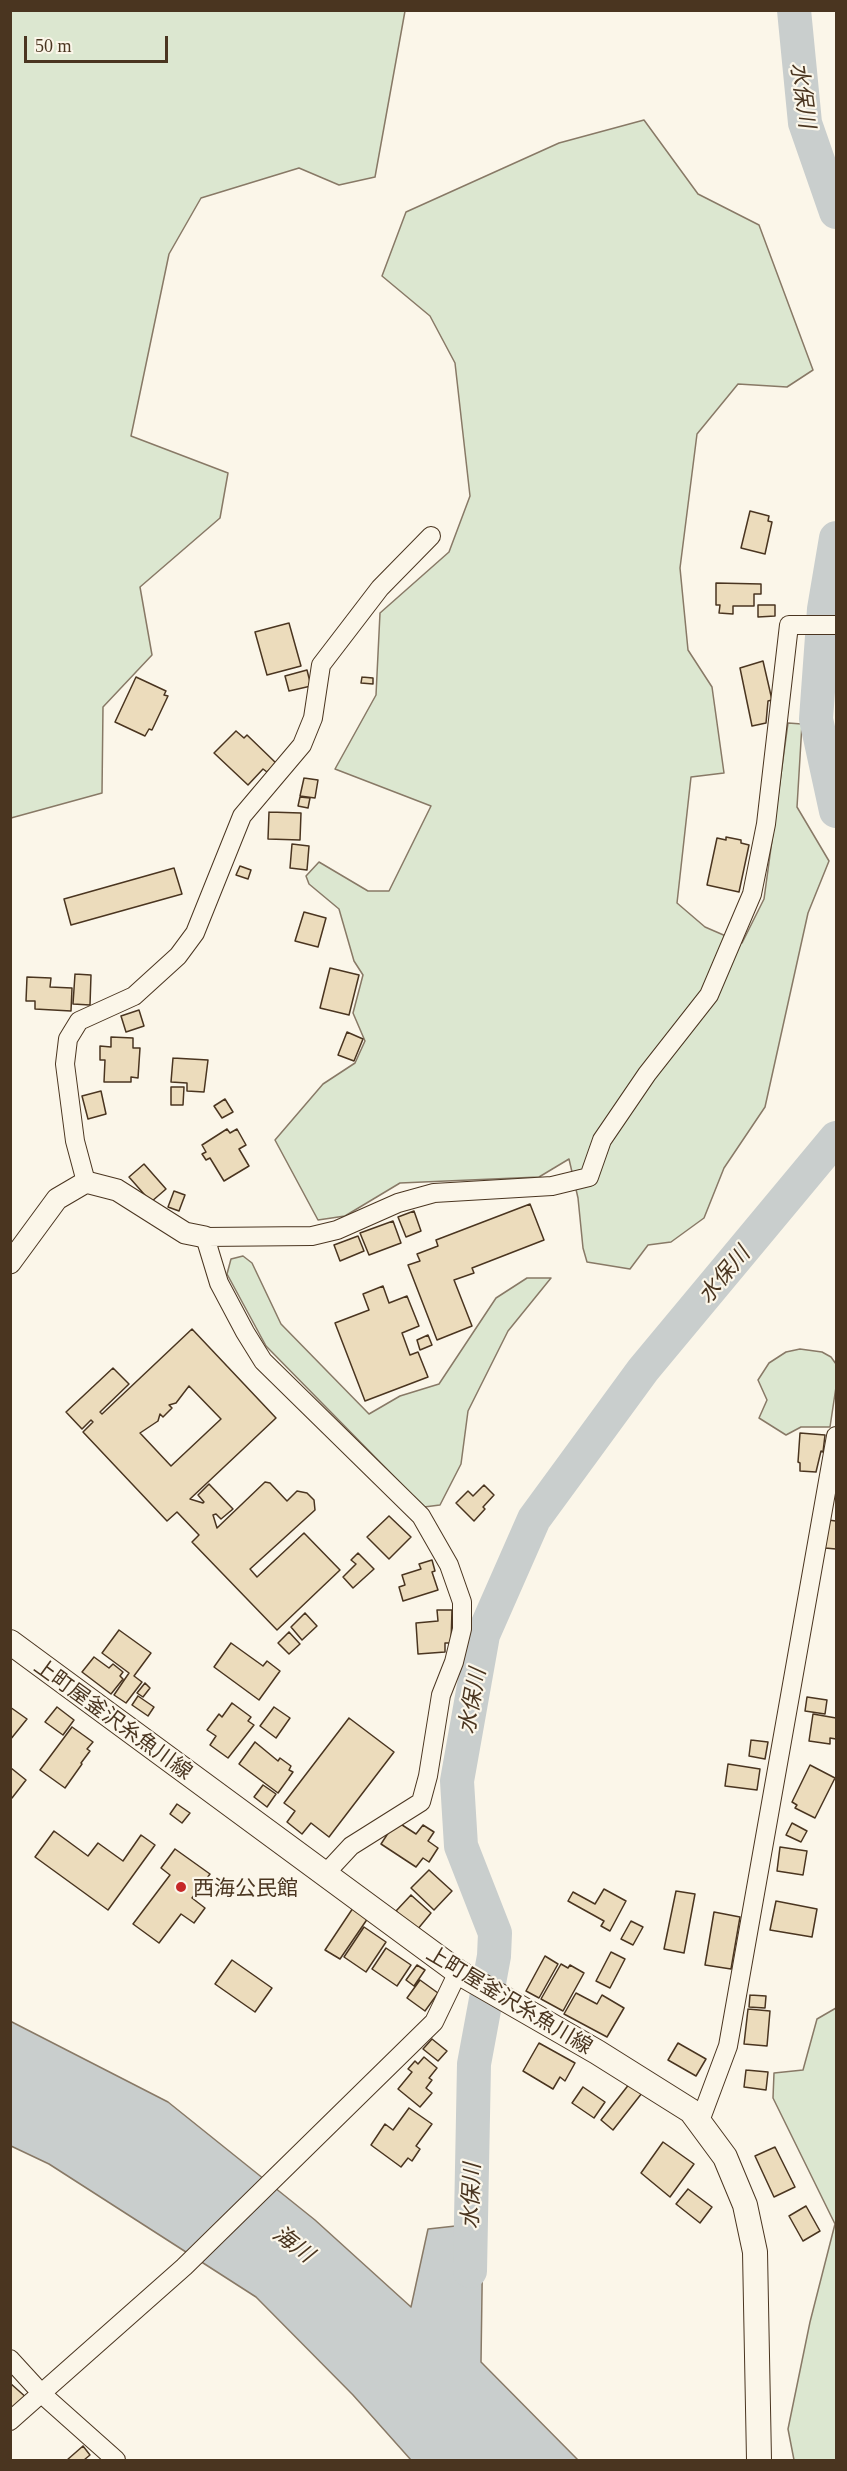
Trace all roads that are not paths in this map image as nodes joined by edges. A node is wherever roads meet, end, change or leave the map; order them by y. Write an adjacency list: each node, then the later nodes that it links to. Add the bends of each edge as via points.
1 (431, 536): 3 (street, via 380,588 321,665 313,718 302,745 242,816 195,933 178,956 134,996 79,1021 68,1039 65,1064 75,1141)
2 (837, 625): 4 (street, via 789,625 766,824 752,894 709,995 602,1140 588,1177 552,1186 434,1193 312,1236)
3 (86, 1182): 4 (street, via 117,1190 185,1233); 5 (street, via 57,1199)
4 (205, 1237): 8 (street, via 219,1283 263,1361 421,1516 449,1565 462,1602 462,1629 441,1695 421,1802 351,1846)
5 (10, 1263)
6 (837, 1436): 10 (street, via 728,2046)
7 (10, 1642): 8 (main road, 上町屋釜沢糸魚川線)
8 (325, 1874): 9 (main road, 上町屋釜沢糸魚川線)
9 (461, 1974): 10 (main road, 上町屋釜沢糸魚川線, via 597,2052 690,2111); 12 (street, via 434,2022 184,2267)
10 (699, 2121): 15 (main road, 上町屋釜沢糸魚川線, via 725,2157 745,2205 755,2252)
11 (10, 2359): 12 (street)
12 (43, 2395): 13 (street); 14 (street)
13 (10, 2421)
14 (116, 2460)
15 (759, 2460)

